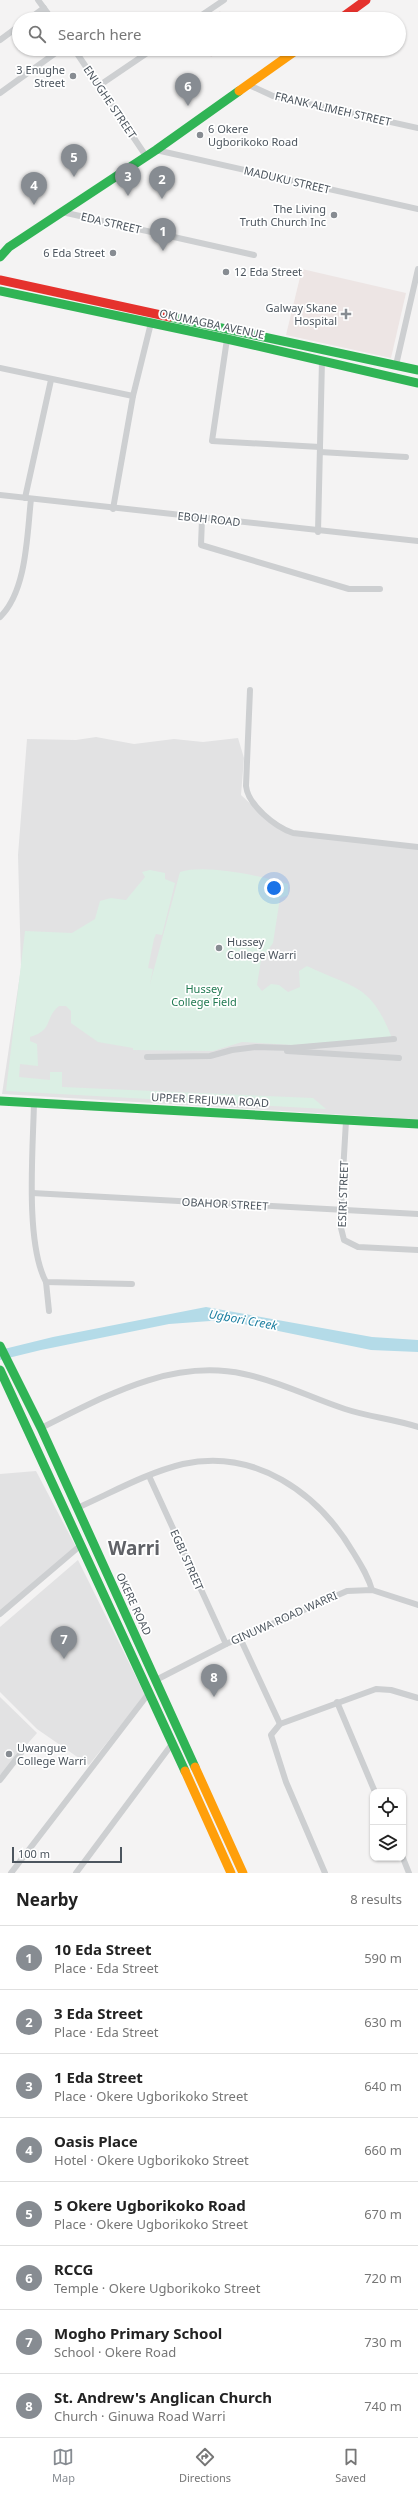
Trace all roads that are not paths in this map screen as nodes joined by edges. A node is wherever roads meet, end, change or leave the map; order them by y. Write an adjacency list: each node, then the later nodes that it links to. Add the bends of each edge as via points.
1 (38, 0): 4 (street)
2 (224, 0): 7 (street)
3 (366, 0): 8 (main road)
4 (44, 8): 5 (street); 6 (street)
5 (39, 12)
6 (47, 12)
7 (206, 12)
8 (350, 12)
9 (12, 31): 10 (street)
10 (0, 40)
11 (51, 56): 17 (street)
12 (79, 56): 15 (street, ENUGHE STREET)
13 (143, 56): 15 (street)
14 (288, 56): 16 (main road)
15 (100, 85): 20 (street, ENUGHE STREET)
16 (249, 85): 18 (street, FRANK ALIMEH STREET, via 273,96); 19 (main road)
17 (0, 93)
18 (418, 128)
19 (156, 150): 20 (main road); 21 (street, MADUKU STREET)
20 (146, 156): 22 (main road)
21 (418, 209)
22 (62, 212): 23 (main road); 24 (street, EDA STREET)
23 (4, 248): 25 (main road)
24 (254, 255)
25 (0, 257)
26 (418, 269): 32 (street)
27 (0, 280): 32 (main road, OKUMAGBA AVENUE)
28 (0, 291): 29 (main road, OKUMAGBA AVENUE)
29 (151, 323): 30 (main road, OKUMAGBA AVENUE); 37 (street)
30 (227, 339): 31 (main road, OKUMAGBA AVENUE); 38 (street, via 212,441)
31 (322, 360): 36 (main road, OKUMAGBA AVENUE); 38 (street)
32 (396, 365): 34 (main road, OKUMAGBA AVENUE)
33 (0, 368): 35 (street)
34 (418, 370)
35 (51, 380): 37 (street); 41 (street)
36 (418, 383)
37 (133, 396): 42 (street)
38 (320, 450): 39 (street); 44 (street)
39 (406, 457)
40 (0, 495): 41 (street, EBOH ROAD)
41 (28, 498): 42 (street, EBOH ROAD); 47 (street, via 24,564 14,596)
42 (113, 509): 43 (street, EBOH ROAD)
43 (202, 519): 44 (street, EBOH ROAD); 46 (street, via 201,545 349,589)
44 (318, 532): 45 (street, EBOH ROAD)
45 (418, 541)
46 (380, 589)
47 (0, 617)
48 (250, 690): 49 (street, via 246,786 248,797 253,803 277,824 293,833)
49 (418, 847)
50 (394, 1039): 51 (street, via 291,1048)
51 (244, 1049): 52 (street, via 210,1056); 53 (street)
52 (147, 1057)
53 (399, 1058)
54 (0, 1101): 55 (main road, UPPER EREJUWA ROAD)
55 (34, 1103): 56 (main road, UPPER EREJUWA ROAD); 58 (street)
56 (346, 1121): 57 (main road, UPPER EREJUWA ROAD); 59 (street, ESIRI STREET)
57 (418, 1124)
58 (32, 1193): 59 (street, OBAHOR STREET); 62 (street, via 35,1247 41,1273)
59 (340, 1210): 60 (street, OBAHOR STREET); 61 (street, ESIRI STREET, via 342,1234 349,1244 358,1247)
60 (418, 1214)
61 (418, 1250)
62 (46, 1282): 63 (street); 64 (street)
63 (132, 1284)
64 (49, 1311)
65 (0, 1346): 68 (main road, OKERE ROAD)
66 (0, 1370): 71 (main road)
67 (418, 1427): 68 (street, via 345,1409 281,1384 244,1374 175,1372 150,1378)
68 (41, 1428): 70 (main road, OKERE ROAD)
69 (149, 1476): 70 (street); 72 (street, via 184,1464 218,1462 255,1468 287,1481 318,1505 342,1534 369,1578); 76 (street, EGBI STREET)
70 (77, 1508): 77 (main road, OKERE ROAD)
71 (81, 1545): 74 (street); 78 (main road)
72 (372, 1590): 73 (street, GINUWA ROAD WARRI); 75 (street, GINUWA ROAD WARRI, via 360,1589 336,1594)
73 (418, 1605)
74 (0, 1614)
75 (240, 1638): 76 (street, GINUWA ROAD WARRI); 81 (street)
76 (226, 1644): 77 (street, GINUWA ROAD WARRI)
77 (156, 1680): 90 (main road, OKERE ROAD)
78 (149, 1693): 82 (main road); 87 (street)
79 (418, 1698): 80 (street, via 391,1690 376,1689)
80 (337, 1702): 81 (street); 85 (street)
81 (280, 1724): 91 (street, via 274,1730 271,1739 286,1782)
82 (172, 1744): 88 (street); 89 (main road)
83 (21, 1753): 84 (street)
84 (0, 1780)
85 (374, 1789)
86 (404, 1861): 92 (street)
87 (11, 1873)
88 (76, 1873)
89 (231, 1873)
90 (243, 1873)
91 (325, 1873)
92 (410, 1873)

